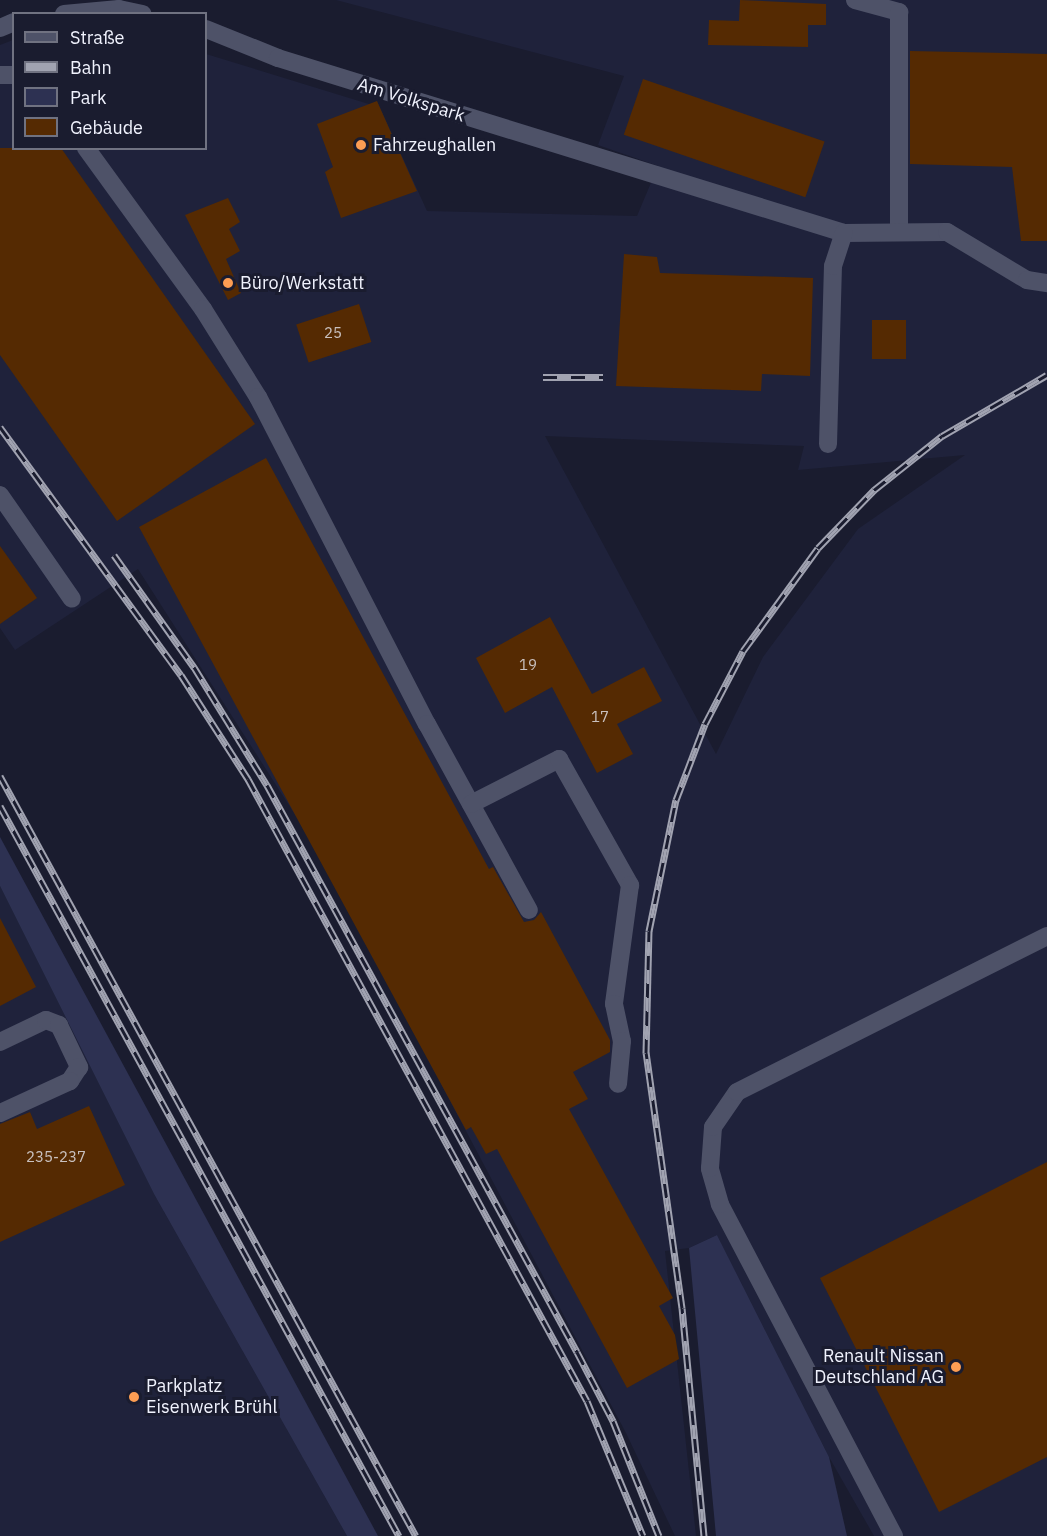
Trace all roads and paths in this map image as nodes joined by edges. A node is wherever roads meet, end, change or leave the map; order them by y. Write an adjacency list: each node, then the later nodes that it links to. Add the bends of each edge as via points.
1 (855, 0): 6 (lane, via 899,12)
2 (86, 12): 3 (lane)
3 (132, 12)
4 (207, 29): 7 (lane, Am Volkspark, via 439,116)
5 (87, 150): 12 (lane, via 203,309 258,397)
6 (899, 231): 7 (lane, Am Volkspark); 8 (lane, Am Volkspark, via 947,232 1027,280)
7 (844, 233): 9 (lane, via 833,266)
8 (1047, 283)
9 (828, 444)
10 (0, 495): 11 (lane)
11 (72, 599)
12 (471, 804): 13 (lane); 16 (lane, via 559,759 630,885 615,1004 622,1041)
13 (529, 910)
14 (1047, 936): 18 (lane, via 736,1092 713,1127 710,1168 720,1204)
15 (0, 1042): 17 (lane, via 46,1020 59,1025 79,1066 70,1081)
16 (618, 1084)
17 (0, 1113)
18 (894, 1536)

